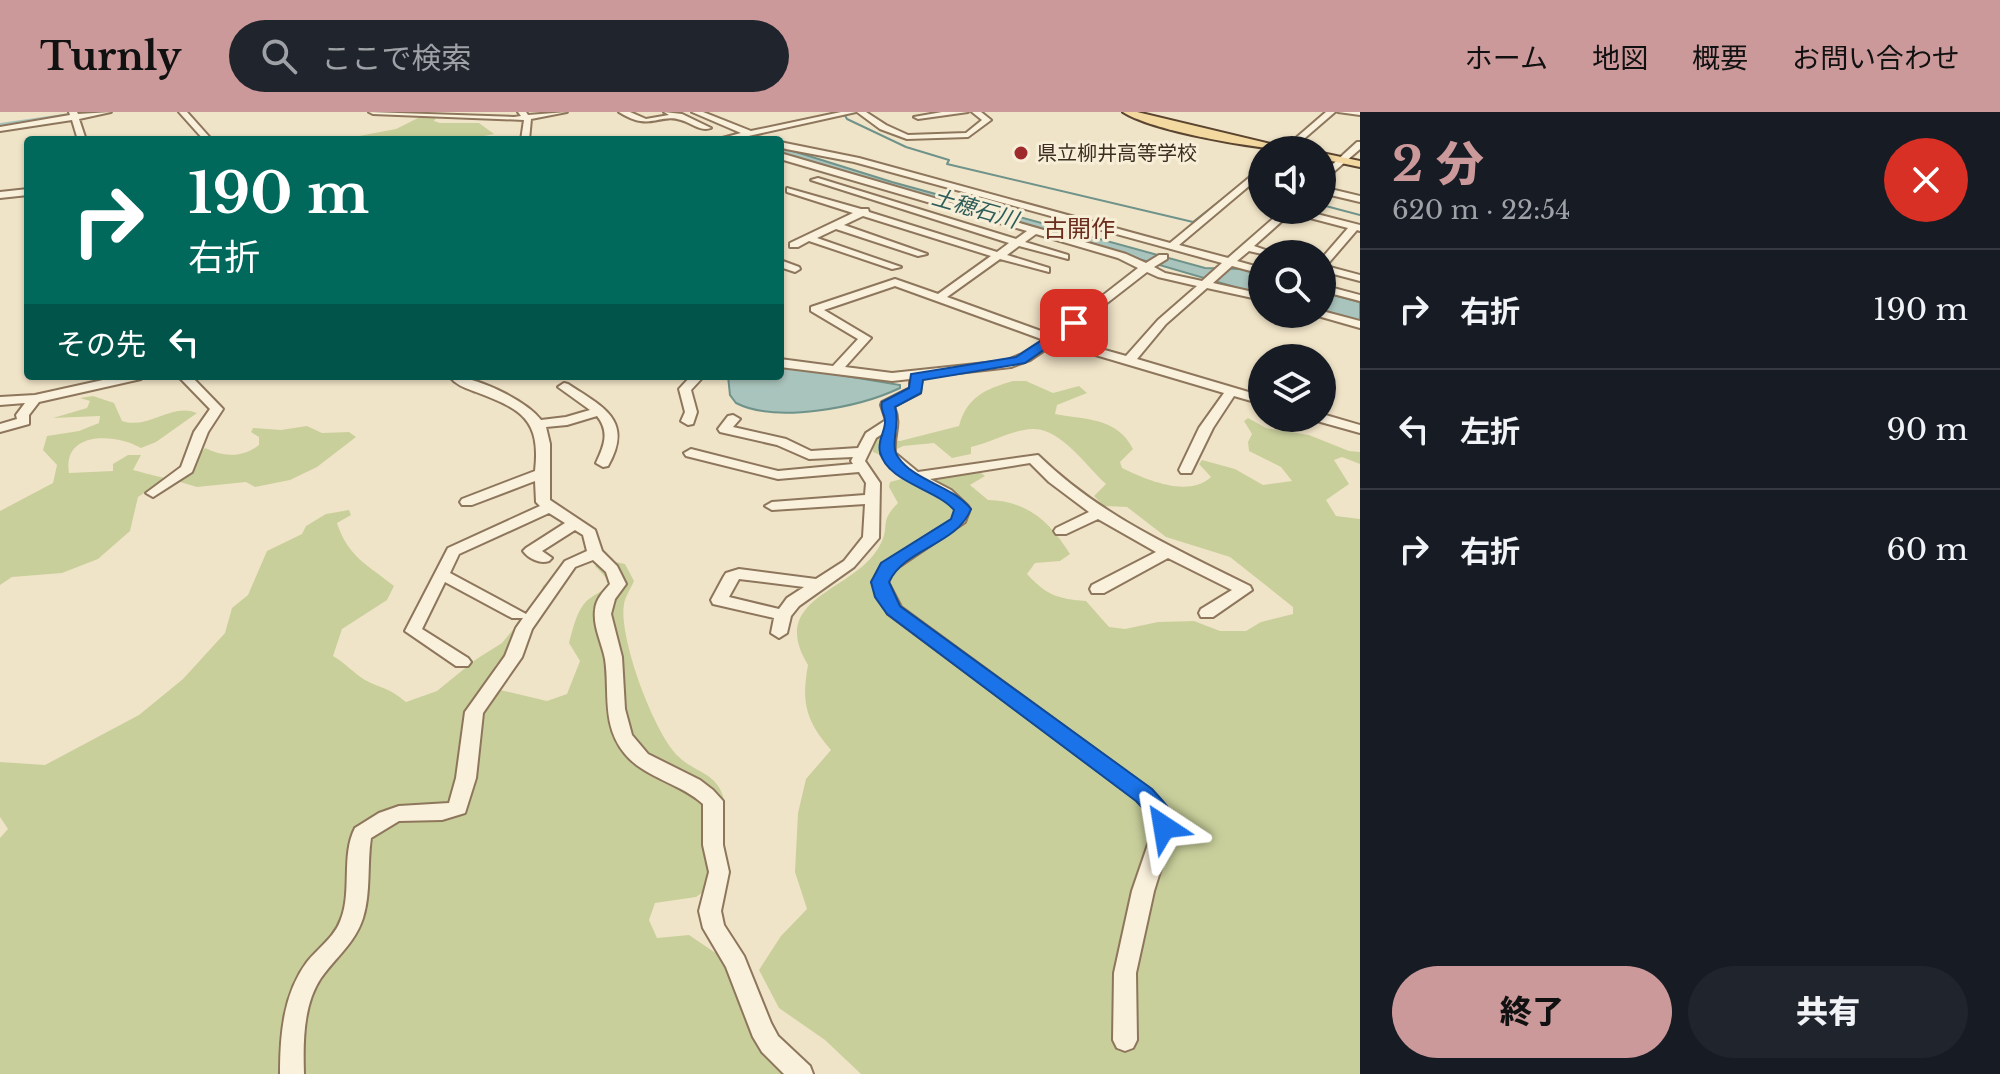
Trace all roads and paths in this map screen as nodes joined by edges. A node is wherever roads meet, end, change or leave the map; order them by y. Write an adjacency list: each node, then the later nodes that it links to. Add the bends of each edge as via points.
1 (107, 112): 18 (street)
2 (183, 112): 27 (street)
3 (373, 112): 17 (street)
4 (563, 112): 17 (street)
5 (623, 112): 20 (street)
6 (668, 112): 19 (street)
7 (696, 112): 25 (street)
8 (861, 112): 32 (street, via 902,136)
9 (964, 112): 16 (street)
10 (976, 112): 21 (street, via 987,118)
11 (1128, 112): 34 (main road)
12 (1331, 112): 33 (street)
13 (1342, 112): 15 (street)
14 (846, 113): 25 (street)
15 (1360, 113)
16 (914, 114): 22 (street)
17 (525, 115): 28 (street)
18 (74, 116): 23 (street); 26 (street)
19 (679, 116): 20 (street); 29 (street)
20 (645, 121): 24 (street)
21 (982, 123): 22 (street); 32 (street, via 968,135)
22 (934, 127): 32 (street)
23 (0, 129)
24 (652, 129)
25 (749, 133): 30 (street); 31 (street)
26 (81, 136)
27 (204, 136)
28 (525, 136)
29 (722, 136)
30 (738, 136)
31 (758, 136)
32 (946, 136)
33 (1304, 136)
34 (1248, 142)
35 (1360, 144): 39 (street)
36 (784, 145): 65 (street, via 834,154)
37 (784, 157): 40 (street)
38 (1336, 159): 39 (main road)
39 (1342, 160): 41 (main road); 42 (street)
40 (805, 164): 43 (street); 48 (street)
41 (1360, 164)
42 (1336, 166)
43 (784, 169)
44 (815, 180): 52 (street)
45 (1248, 182): 65 (street)
46 (790, 190): 53 (street)
47 (24, 192): 50 (street)
48 (899, 193): 52 (street); 58 (street)
49 (1336, 193): 51 (street)
50 (0, 195)
51 (1360, 199)
52 (884, 201): 53 (street); 62 (street)
53 (861, 212): 56 (street); 69 (street)
54 (1336, 222): 57 (street)
55 (1274, 224): 61 (street)
56 (835, 225): 59 (street); 64 (street)
57 (1358, 227): 67 (street)
58 (1032, 232): 62 (street); 72 (street)
59 (809, 238): 63 (street); 71 (street)
60 (911, 240): 64 (street)
61 (1256, 240)
62 (1016, 242): 69 (street); 70 (street)
63 (794, 245)
64 (901, 247): 68 (street); 71 (street)
65 (1171, 247): 73 (street)
66 (1248, 247): 73 (street)
67 (1336, 251)
68 (922, 254)
69 (995, 255): 79 (street); 85 (street)
70 (1064, 257)
71 (878, 261): 75 (street); 78 (street)
72 (1155, 264): 82 (street); 89 (street)
73 (1228, 264): 76 (street); 82 (street)
74 (784, 265): 77 (street)
75 (896, 267)
76 (1248, 268)
77 (795, 269)
78 (864, 270)
79 (1045, 270)
80 (1336, 270): 81 (street)
81 (1360, 278)
82 (1208, 284): 84 (street); 90 (street, via 1162,322)
83 (1336, 292): 86 (street)
84 (1248, 294)
85 (939, 298): 89 (street); 92 (street, via 895,282 815,309 865,338)
86 (1360, 298)
87 (1336, 318): 88 (street)
88 (1360, 325)
89 (1055, 338): 90 (street); 93 (street, via 1007,364)
90 (1129, 361): 99 (street)
91 (784, 364): 92 (street)
92 (835, 371): 93 (street)
93 (916, 377): 106 (street, via 916,390 887,405)
94 (119, 380): 101 (street)
95 (189, 380): 117 (street, via 217,409 201,432 187,469)
96 (457, 380): 108 (street, via 505,397)
97 (694, 380): 105 (street, via 685,389)
98 (564, 387): 103 (street)
99 (1231, 391): 100 (street); 114 (street)
100 (1248, 396)
101 (35, 399): 102 (street); 109 (street, via 22,415 24,421)
102 (0, 401)
103 (600, 411): 108 (street); 113 (street, via 614,427 615,437)
104 (733, 419): 112 (street, via 725,429 781,442 809,455)
105 (688, 421)
106 (893, 421): 112 (street, via 871,436); 116 (street, via 888,454)
107 (1336, 422): 110 (street)
108 (538, 424): 115 (street)
109 (0, 428)
110 (1360, 429)
111 (691, 453): 112 (street, via 778,475)
112 (861, 460): 118 (street, via 873,483)
113 (603, 463)
114 (1186, 470)
115 (544, 473): 119 (street); 121 (street, via 540,485)
116 (916, 477): 122 (street, via 1033,458); 136 (street, via 953,498 963,515 887,567 880,582 884,597 894,610 1144,795 1161,814 1164,827 1125,973)
117 (153, 493)
118 (871, 499): 120 (street); 129 (street, via 873,532 861,553)
119 (467, 502)
120 (772, 506)
121 (548, 508): 123 (street); 128 (street, via 458,546)
122 (1101, 512): 124 (street); 125 (street)
123 (574, 524): 126 (street, via 590,533); 127 (street, via 531,551)
124 (1061, 531)
125 (1169, 551): 130 (street); 131 (street, via 1244,590)
126 (593, 554): 137 (street, via 570,564 474,712 458,808 446,814 391,815 362,834 356,903 347,930 304,991 291,1033); 138 (street, via 616,574 618,584 607,598 603,618 612,648 619,731 650,765 702,790 713,801 719,872 710,911 714,928 736,963 761,1029)
127 (544, 558)
128 (440, 577): 132 (street); 135 (street, via 413,631)
129 (818, 584): 133 (street); 133 (street, via 739,574 732,576 719,600)
130 (1098, 589)
131 (1207, 613)
132 (518, 614)
133 (783, 615): 134 (street)
134 (779, 633)
135 (462, 662)
136 (1125, 1040)
137 (292, 1074)
138 (801, 1074)

